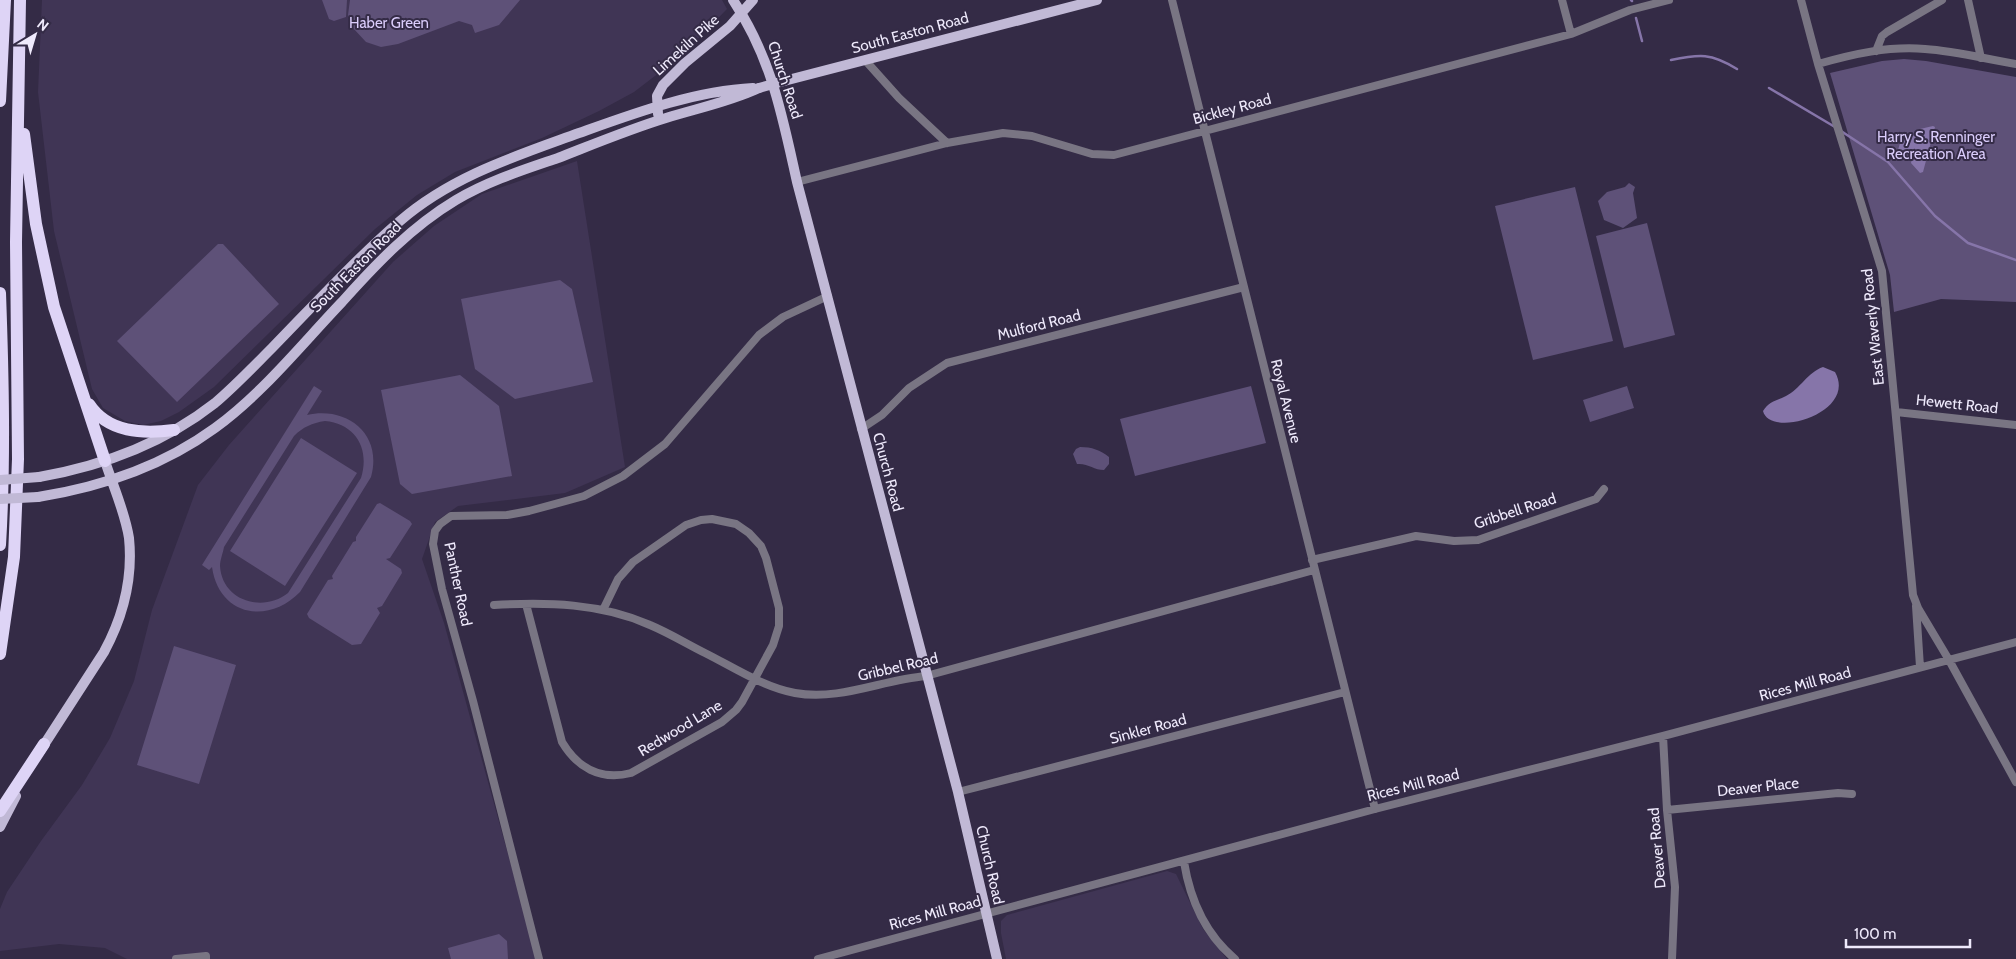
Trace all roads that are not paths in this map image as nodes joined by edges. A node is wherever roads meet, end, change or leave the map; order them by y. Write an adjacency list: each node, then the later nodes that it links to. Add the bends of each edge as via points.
1 (5, 0): 21 (highway)
2 (20, 0): 19 (highway)
3 (733, 0): 12 (main road, Church Road)
4 (753, 0): 12 (main road, Limekiln Pike)
5 (1097, 0): 16 (main road, South Easton Road)
6 (1172, 0): 24 (street, Royal Avenue)
7 (1562, 0): 13 (street)
8 (1669, 0): 13 (street, Bickley Road, via 1630,10)
9 (1801, 0): 17 (street, East Waverly Road)
10 (1942, 0): 14 (street, via 1882,36)
11 (1968, 0): 15 (street)
12 (742, 14): 22 (main road, Limekiln Pike, via 669,77 657,96); 26 (main road, Church Road, via 766,61 783,116)
13 (1571, 34): 24 (street, Bickley Road)
14 (1876, 51): 15 (street, via 1924,49); 17 (street, via 1860,52)
15 (1981, 58): 18 (street)
16 (865, 60): 20 (main road, South Easton Road, bridge); 25 (street, via 899,98)
17 (1818, 64): 33 (street, East Waverly Road, via 1882,271)
18 (2016, 64)
19 (18, 72): 32 (highway, via 36,224 54,307); 50 (highway, via 18,459 14,556)
20 (759, 88): 22 (main road, South Easton Road, via 731,89); 23 (main road, South Easton Road, via 736,99)
21 (0, 101)
22 (657, 108): 23 (main road, Limekiln Pike); 27 (main road, South Easton Road, via 482,170 451,185 402,220)
23 (659, 120): 28 (main road, South Easton Road, via 480,187 431,216)
24 (1205, 130): 25 (street, Bickley Road, via 1114,155 1085,152 1012,133); 29 (street, Royal Avenue)
25 (947, 143): 26 (street, Bickley Road)
26 (797, 182): 31 (main road, Church Road)
27 (363, 256): 28 (main road); 36 (main road, South Easton Road, via 240,380 214,403)
28 (374, 267): 39 (main road, South Easton Road, via 237,411 195,442)
29 (1244, 287): 35 (street, Mulford Road, via 947,363 909,388 882,415); 43 (street, Royal Avenue)
30 (0, 293): 42 (highway, via 3,393)
31 (828, 296): 35 (main road, Church Road); 69 (street, Panther Road, via 795,310 772,325 748,347 665,444 602,488 529,511 507,515 458,515 446,519 436,531 433,544 442,589 474,701)
32 (84, 395): 36 (highway, via 99,416 120,428 142,432); 37 (highway)
33 (1896, 412): 34 (street, Hewett Road); 45 (street, East Waverly Road)
34 (2016, 425)
35 (861, 429): 53 (main road, Church Road)
36 (174, 430): 37 (main road, South Easton Road)
37 (105, 461): 38 (main road, South Easton Road, bridge, via 74,471); 39 (main road)
38 (0, 480)
39 (112, 480): 41 (main road, South Easton Road, bridge, via 38,497); 57 (main road, via 128,537 130,554 126,596 113,636)
40 (1604, 488): 43 (street, Gribbell Road, via 1596,499 1478,540 1454,541 1416,536)
41 (0, 500)
42 (0, 545)
43 (1312, 560): 44 (street, Royal Avenue)
44 (1314, 570): 53 (street, Gribbel Road); 55 (street, Royal Avenue)
45 (1915, 602): 51 (street, East Waverly Road); 52 (street, East Waverly Road)
46 (526, 604): 47 (street, Gribbel Road); 48 (street, Gribbel Road, via 546,603); 54 (street, Redwood Lane, via 562,742 578,763 593,772 631,773 722,722 742,702)
47 (494, 605)
48 (603, 610): 54 (street, Gribbel Road, via 650,625); 54 (street, Redwood Lane, via 628,566 680,528 708,519 736,524 749,533 763,550 779,608 779,626 773,645)
49 (2016, 642): 51 (street, Rices Mill Road)
50 (0, 654)
51 (1949, 660): 52 (street, Rices Mill Road); 58 (street, East Waverly Road)
52 (1920, 667): 56 (street, Rices Mill Road)
53 (926, 676): 54 (street, Gribbel Road, via 821,694 795,693); 59 (main road, Church Road)
54 (756, 679)
55 (1345, 692): 59 (street, Sinkler Road); 61 (street, Royal Avenue)
56 (1664, 736): 61 (street, Rices Mill Road); 62 (street, Deaver Road)
57 (44, 744): 63 (highway); 64 (main road)
58 (2016, 782)
59 (958, 792): 66 (main road, Church Road)
60 (1852, 794): 62 (street, Deaver Place)
61 (1375, 809): 65 (street, Rices Mill Road)
62 (1667, 810): 73 (street, Deaver Road, via 1675,887)
63 (0, 811)
64 (0, 827)
65 (1184, 862): 66 (street, Rices Mill Road); 72 (street, via 1196,908 1220,946)
66 (986, 913): 70 (street, Rices Mill Road); 71 (main road, Church Road)
67 (206, 957): 68 (street)
68 (176, 959)
69 (539, 959)
70 (818, 959)
71 (997, 959)
72 (1235, 959)
73 (1672, 959)

